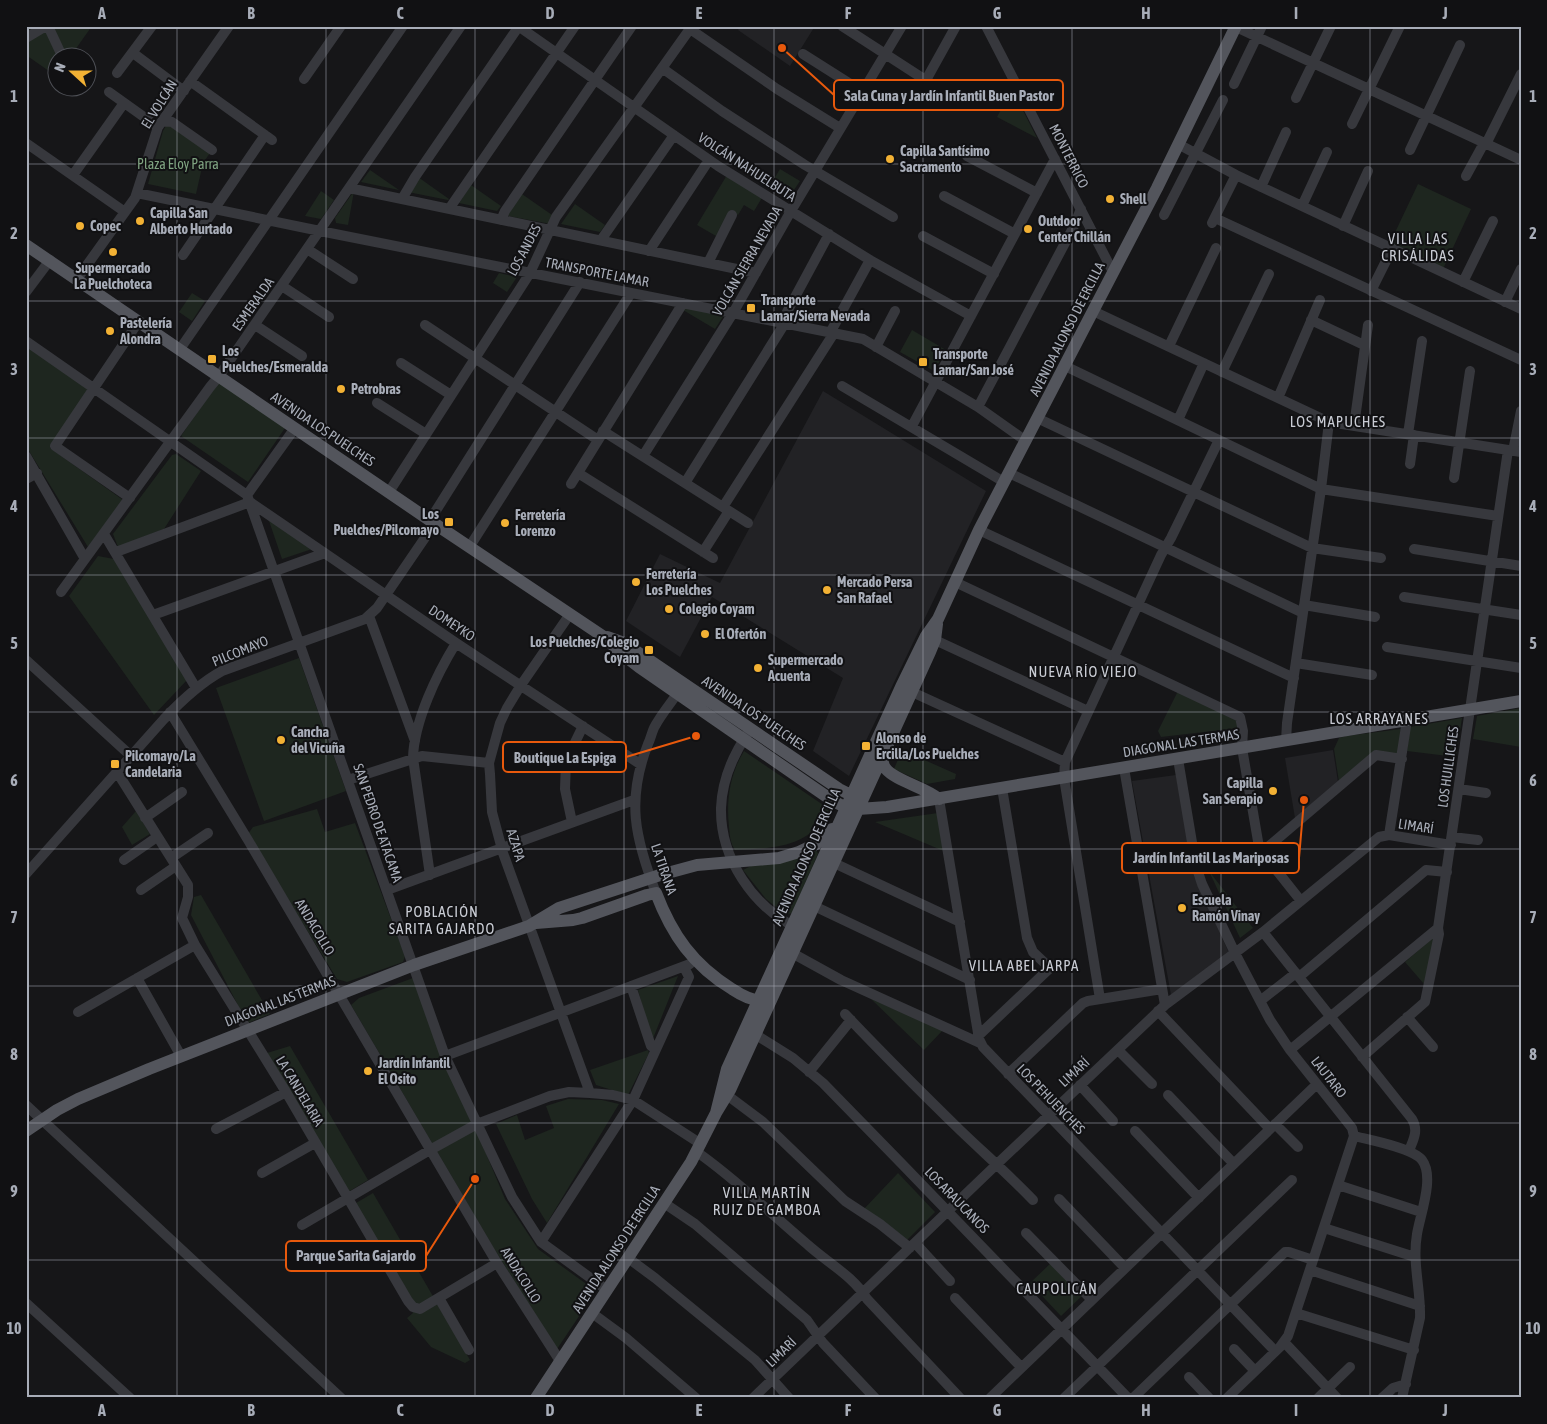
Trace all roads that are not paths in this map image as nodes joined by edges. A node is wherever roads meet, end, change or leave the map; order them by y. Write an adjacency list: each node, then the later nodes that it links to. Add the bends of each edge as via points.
1 (47, 26): 20 (street); 22 (street)
2 (152, 26): 23 (street)
3 (229, 26): 34 (street, EL VOLCÁN)
4 (341, 26): 31 (street)
5 (403, 26): 83 (street)
6 (461, 26): 68 (street, ESMERALDA)
7 (518, 26): 24 (street, VOLCÁN NAHUELBUTA); 72 (street)
8 (575, 26): 24 (street)
9 (632, 26): 32 (street)
10 (902, 26): 26 (street, VOLCÁN SIERRA NEVADA)
11 (956, 26): 33 (street)
12 (986, 26): 60 (street, MONTERRICO)
13 (1262, 26): 19 (street)
14 (1331, 26): 27 (street)
15 (1400, 26): 36 (street)
16 (691, 27): 28 (street, LOS ANDES); 48 (street, via 777,89)
17 (843, 27): 26 (street)
18 (1236, 27): 19 (street); 53 (main road, AVENIDA ALONSO DE ERCILLA)
19 (1258, 37): 27 (street); 35 (street)
20 (26, 38)
21 (1460, 45): 45 (street)
22 (58, 48)
23 (133, 53): 29 (street); 37 (street)
24 (557, 53): 32 (street, VOLCÁN NAHUELBUTA); 74 (street)
25 (803, 54): 39 (street)
26 (885, 54): 33 (street); 39 (street, VOLCÁN SIERRA NEVADA)
27 (1313, 63): 36 (street); 41 (street)
28 (662, 68): 44 (street, LOS ANDES); 62 (street)
29 (118, 72)
30 (1521, 74): 52 (street)
31 (304, 79)
32 (594, 79): 44 (street, VOLCÁN NAHUELBUTA); 82 (street)
33 (926, 80): 40 (street)
34 (190, 81): 37 (street, EL VOLCÁN); 76 (street, via 268,138)
35 (1234, 84)
36 (1369, 89): 45 (street); 47 (street)
37 (184, 91): 46 (street, EL VOLCÁN)
38 (109, 92): 43 (street)
39 (863, 92): 48 (street, VOLCÁN SIERRA NEVADA)
40 (947, 94)
41 (1296, 98)
42 (1223, 100): 57 (street)
43 (124, 103): 46 (street); 64 (street)
44 (634, 106): 50 (street, VOLCÁN NAHUELBUTA); 86 (street, LOS ANDES, via 556,217)
45 (1426, 116): 52 (street); 55 (street)
46 (160, 124): 54 (street, via 172,122); 69 (street, EL VOLCÁN)
47 (1352, 124)
48 (840, 128): 62 (street, VOLCÁN SIERRA NEVADA)
49 (1286, 132): 67 (street)
50 (674, 135): 59 (street, VOLCÁN NAHUELBUTA); 91 (street)
51 (26, 143): 64 (street)
52 (1485, 143): 61 (street); 66 (street)
53 (1178, 144): 57 (street); 102 (main road, AVENIDA ALONSO DE ERCILLA)
54 (212, 150)
55 (1410, 150)
56 (1327, 152): 73 (street)
57 (1196, 154): 65 (street); 80 (street)
58 (967, 156): 70 (street)
59 (709, 160): 77 (street, VOLCÁN NAHUELBUTA); 96 (street)
60 (1055, 160): 70 (street); 75 (street, MONTERRICO)
61 (1521, 160)
62 (815, 171): 77 (street, VOLCÁN SIERRA NEVADA); 81 (street)
63 (1368, 171): 85 (street)
64 (73, 175): 78 (street)
65 (1236, 175): 67 (street); 112 (street, via 1213,221)
66 (1466, 176)
67 (1261, 187): 73 (street)
68 (349, 188): 72 (street); 87 (street, ESMERALDA)
69 (137, 193): 76 (street, TRANSPORTE LAMAR); 78 (street, EL VOLCÁN)
70 (1037, 193): 89 (street)
71 (944, 196): 89 (street)
72 (402, 199): 74 (street)
73 (1302, 206): 85 (street)
74 (449, 209): 82 (street)
75 (1081, 209): 102 (street, MONTERRICO); 153 (street)
76 (214, 210): 83 (street, TRANSPORTE LAMAR); 97 (street)
77 (791, 211): 88 (street, VOLCÁN NAHUELBUTA); 104 (street, VOLCÁN SIERRA NEVADA)
78 (125, 212): 107 (street, EL VOLCÁN)
79 (732, 215): 100 (street)
80 (1164, 215)
81 (894, 217)
82 (501, 220): 86 (street)
83 (269, 221): 87 (street, TRANSPORTE LAMAR); 136 (street)
84 (1493, 221): 110 (street)
85 (1343, 226): 95 (street)
86 (551, 230): 91 (street); 103 (street, LOS ANDES)
87 (320, 231): 94 (street, ESMERALDA); 103 (street, TRANSPORTE LAMAR)
88 (829, 234): 99 (street, VOLCÁN NAHUELBUTA); 126 (street)
89 (1015, 234): 105 (street)
90 (923, 236): 105 (street)
91 (601, 240): 96 (street)
92 (26, 245): 98 (main road, AVENIDA LOS PUELCHES)
93 (1216, 248): 135 (street)
94 (307, 249): 108 (street); 111 (street, ESMERALDA)
95 (1392, 249): 110 (street); 112 (street)
96 (649, 250): 100 (street)
97 (183, 255)
98 (50, 260): 107 (main road, AVENIDA LOS PUELCHES); 113 (street)
99 (870, 260): 122 (street, VOLCÁN NAHUELBUTA); 130 (street)
100 (708, 263): 104 (street)
101 (1521, 269): 116 (street)
102 (1113, 272): 120 (main road, AVENIDA ALONSO DE ERCILLA)
103 (530, 273): 109 (street, TRANSPORTE LAMAR); 138 (street, LOS ANDES)
104 (756, 273): 121 (street, VOLCÁN SIERRA NEVADA)
105 (994, 274): 122 (street)
106 (1269, 274): 144 (street)
107 (77, 279): 125 (main road, AVENIDA LOS PUELCHES)
108 (353, 279)
109 (580, 282): 114 (street, TRANSPORTE LAMAR); 147 (street, PILCOMAYO)
110 (1463, 282): 116 (street)
111 (282, 286): 123 (street); 127 (street, ESMERALDA)
112 (1372, 291): 139 (street)
113 (26, 292)
114 (631, 293): 117 (street, TRANSPORTE LAMAR); 155 (street)
115 (1320, 300): 124 (street)
116 (1505, 302): 118 (street)
117 (683, 303): 121 (street, TRANSPORTE LAMAR); 162 (street)
118 (1521, 309)
119 (895, 311): 134 (street)
120 (1093, 311): 135 (street); 142 (main road, AVENIDA ALONSO DE ERCILLA)
121 (733, 314): 126 (street, TRANSPORTE LAMAR); 172 (street, VOLCÁN SIERRA NEVADA)
122 (971, 316): 146 (street)
123 (329, 317)
124 (1311, 320): 133 (street); 151 (street)
125 (139, 321): 136 (main road, AVENIDA LOS PUELCHES); 149 (street)
126 (783, 323): 130 (street, TRANSPORTE LAMAR); 179 (street)
127 (255, 325): 137 (street); 145 (street, ESMERALDA)
128 (425, 325): 138 (street)
129 (1368, 325): 133 (street)
130 (832, 333): 134 (street, TRANSPORTE LAMAR, via 863,339); 186 (street)
131 (26, 341): 149 (street, DOMEYKO)
132 (1422, 341): 164 (street)
133 (1364, 345): 160 (street)
134 (876, 346): 146 (street, TRANSPORTE LAMAR)
135 (1169, 346): 141 (street)
136 (180, 349): 145 (main road, AVENIDA LOS PUELCHES)
137 (302, 356)
138 (475, 358): 147 (street); 150 (street, LOS ANDES)
139 (1521, 360)
140 (401, 363): 150 (street)
141 (1204, 363): 144 (street); 157 (street)
142 (1065, 366): 156 (main road, AVENIDA ALONSO DE ERCILLA); 157 (street)
143 (1470, 370): 169 (street)
144 (1222, 372): 151 (street)
145 (219, 376): 161 (main road, AVENIDA LOS PUELCHES); 168 (street, ESMERALDA)
146 (936, 382): 153 (street, TRANSPORTE LAMAR); 159 (street)
147 (515, 385): 155 (street); 188 (street, PILCOMAYO)
148 (842, 386): 159 (street)
149 (94, 388): 168 (street, DOMEYKO); 184 (street, via 55,446)
150 (451, 396): 163 (street, LOS ANDES)
151 (1278, 398): 158 (street)
152 (376, 402): 163 (street)
153 (978, 407): 166 (street, TRANSPORTE LAMAR)
154 (1521, 411): 170 (street, LOS HUILLICHES)
155 (555, 412): 165 (street); 192 (street)
156 (1037, 418): 166 (main road, AVENIDA ALONSO DE ERCILLA); 183 (street)
157 (1178, 420): 167 (street)
158 (1329, 422): 160 (street); 181 (street)
159 (912, 426): 176 (street)
160 (1354, 426): 164 (street)
161 (295, 428): 182 (main road, AVENIDA LOS PUELCHES); 185 (street)
162 (603, 431): 165 (street); 172 (street)
163 (426, 434): 182 (street, LOS ANDES)
164 (1411, 435): 169 (street); 173 (street)
165 (598, 440): 175 (street)
166 (1026, 440): 176 (main road, AVENIDA ALONSO DE ERCILLA)
167 (1219, 440): 181 (street); 183 (street)
168 (171, 441): 184 (street, ESMERALDA); 185 (street, DOMEYKO)
169 (1459, 442): 170 (street); 177 (street)
170 (1514, 451): 187 (street, LOS HUILLICHES)
171 (26, 456): 174 (street)
172 (644, 456): 179 (street)
173 (1410, 464)
174 (37, 473): 178 (street); 199 (street)
175 (578, 473): 180 (street); 186 (street, via 708,555)
176 (1006, 478): 190 (main road, AVENIDA ALONSO DE ERCILLA); 193 (street)
177 (1454, 478)
178 (26, 480)
179 (685, 483): 186 (street)
180 (571, 484)
181 (1321, 489): 187 (street); 194 (street)
182 (388, 492): 188 (main road, AVENIDA LOS PUELCHES)
183 (1194, 492): 193 (street); 194 (street)
184 (130, 498): 191 (street, ESMERALDA)
185 (249, 498): 196 (street); 197 (street, DOMEYKO); 202 (street, SAN PEDRO DE ATACAMA)
186 (726, 509): 189 (street)
187 (1498, 516): 200 (street, LOS HUILLICHES)
188 (432, 522): 192 (main road, AVENIDA LOS PUELCHES); 205 (street, PILCOMAYO)
189 (748, 523)
190 (979, 530): 203 (main road, AVENIDA ALONSO DE ERCILLA); 207 (street)
191 (104, 534): 196 (street); 199 (street, ESMERALDA)
192 (470, 546): 210 (main road, AVENIDA LOS PUELCHES)
193 (1166, 548): 207 (street); 208 (street)
194 (1312, 548): 198 (street); 208 (street)
195 (1414, 549): 200 (street)
196 (116, 552): 211 (street)
197 (325, 553): 202 (street); 205 (street, DOMEYKO)
198 (1381, 558)
199 (85, 559): 204 (street, ESMERALDA)
200 (1491, 561): 201 (street); 209 (street, LOS HUILLICHES)
201 (1521, 566)
202 (274, 571): 211 (street); 218 (street, SAN PEDRO DE ATACAMA)
203 (954, 582): 215 (main road, AVENIDA ALONSO DE ERCILLA); 221 (street)
204 (61, 592)
205 (386, 594): 213 (street, PILCOMAYO); 219 (street, DOMEYKO)
206 (1404, 597): 209 (street)
207 (1138, 604): 221 (street); 227 (street)
208 (1304, 609): 214 (street); 224 (street)
209 (1484, 610): 212 (street); 223 (street, LOS HUILLICHES)
210 (570, 614): 216 (main road, AVENIDA LOS PUELCHES); 228 (street, AZAPA)
211 (153, 615): 229 (street)
212 (1521, 615)
213 (369, 616): 218 (street, PILCOMAYO); 239 (street)
214 (1375, 617)
215 (938, 619): 217 (main road, AVENIDA ALONSO DE ERCILLA); 260 (main road, AVENIDA ALONSO DE ERCILLA, via 912,663)
216 (604, 637): 231 (main road, AVENIDA LOS PUELCHES, via 620,653); 238 (main road, AVENIDA LOS PUELCHES, via 624,643)
217 (934, 640): 230 (main road, AVENIDA ALONSO DE ERCILLA); 235 (street)
218 (299, 643): 229 (street, PILCOMAYO, via 222,671); 253 (street, SAN PEDRO DE ATACAMA)
219 (456, 643): 228 (street, DOMEYKO); 239 (street, via 430,695)
220 (1387, 647): 223 (street)
221 (1113, 657): 235 (street); 241 (street, via 1240,717)
222 (26, 660): 242 (street)
223 (1477, 661): 225 (street); 233 (street, LOS HUILLICHES)
224 (1296, 664): 226 (street); 227 (street)
225 (1521, 668)
226 (1372, 675)
227 (1294, 678): 240 (street)
228 (521, 685): 237 (street, DOMEYKO); 248 (street, AZAPA, via 500,723)
229 (196, 688): 234 (street, PILCOMAYO)
230 (912, 692): 244 (main road, AVENIDA ALONSO DE ERCILLA); 247 (street)
231 (677, 694): 238 (main road, AVENIDA LOS PUELCHES); 249 (street, LA TIRANA, via 655,726)
232 (1521, 701): 233 (main road, DIAGONAL LAS TERMAS)
233 (1469, 710): 236 (main road, DIAGONAL LAS TERMAS); 255 (street, LOS HUILLICHES)
234 (170, 712): 242 (street, PILCOMAYO); 300 (street, ANDACOLLO)
235 (1088, 712): 247 (street)
236 (1407, 720): 240 (main road, DIAGONAL LAS TERMAS); 246 (street)
237 (583, 726): 249 (street, DOMEYKO); 262 (street, via 566,761 565,789)
238 (747, 734): 260 (main road, AVENIDA LOS PUELCHES, via 833,801); 273 (street, via 729,770 722,802 723,833)
239 (415, 741): 243 (street)
240 (1286, 741): 241 (main road, DIAGONAL LAS TERMAS)
241 (1242, 748): 245 (main road, DIAGONAL LAS TERMAS); 270 (street)
242 (131, 756): 251 (street, PILCOMAYO)
243 (413, 758): 248 (street, via 422,756); 253 (street); 277 (street)
244 (882, 758): 258 (main road, via 890,773 932,792); 260 (main road, AVENIDA ALONSO DE ERCILLA)
245 (1178, 759): 250 (main road, DIAGONAL LAS TERMAS); 291 (street, LAUTARO, via 1199,876)
246 (1402, 759): 265 (street); 270 (street, via 1376,755)
247 (1065, 762): 252 (street)
248 (489, 763): 269 (street, AZAPA, via 492,812)
249 (640, 764): 259 (street, LA TIRANA)
250 (1124, 768): 252 (main road, DIAGONAL LAS TERMAS); 298 (street)
251 (117, 772): 261 (street); 276 (street, PILCOMAYO)
252 (1064, 778): 254 (main road, DIAGONAL LAS TERMAS); 301 (street)
253 (348, 780): 280 (street, SAN PEDRO DE ATACAMA)
254 (1002, 788): 258 (main road, DIAGONAL LAS TERMAS); 311 (street, via 1027,938 1034,952 1050,968)
255 (1459, 789): 257 (street); 268 (street, LOS HUILLICHES)
256 (182, 792): 261 (street)
257 (1486, 793)
258 (939, 799): 260 (main road, DIAGONAL LAS TERMAS, via 890,807); 284 (street)
259 (634, 800): 262 (street); 278 (street, LA TIRANA, via 640,842)
260 (854, 803): 263 (main road, AVENIDA ALONSO DE ERCILLA); 274 (main road, AVENIDA ALONSO DE ERCILLA)
261 (145, 818): 266 (street)
262 (572, 822): 269 (street)
263 (838, 824): 273 (main road, DIAGONAL LAS TERMAS, via 816,844 799,852 779,858); 286 (main road, AVENIDA ALONSO DE ERCILLA)
264 (208, 833): 272 (street)
265 (1389, 835): 268 (street, LIMARÍ); 282 (street, LIMARÍ, via 1376,839)
266 (158, 837): 271 (street); 272 (street)
267 (1478, 840): 268 (street, LIMARÍ)
268 (1451, 841): 275 (street, LOS HUILLICHES)
269 (502, 848): 277 (street); 285 (street, AZAPA)
270 (1262, 852): 282 (street)
271 (124, 860)
272 (174, 862): 279 (street); 289 (street, LA CANDELARIA, via 188,885 182,915)
273 (733, 862): 278 (main road, DIAGONAL LAS TERMAS, via 697,865); 286 (street, via 757,899)
274 (834, 863): 283 (main road, AVENIDA ALONSO DE ERCILLA); 284 (street)
275 (1446, 872): 287 (street, LOS HUILLICHES); 294 (street, via 1426,870)
276 (26, 874)
277 (430, 875): 280 (street)
278 (651, 878): 281 (street, LA TIRANA); 285 (main road, DIAGONAL LAS TERMAS, via 559,908)
279 (141, 890)
280 (387, 890): 293 (street, SAN PEDRO DE ATACAMA)
281 (656, 893): 285 (main road, DIAGONAL LAS TERMAS, via 582,918); 292 (main road, LA TIRANA)
282 (1301, 901): 288 (street, LIMARÍ)
283 (814, 906): 286 (main road, AVENIDA ALONSO DE ERCILLA); 296 (street)
284 (960, 922): 296 (street)
285 (532, 924): 293 (main road, DIAGONAL LAS TERMAS); 306 (street, AZAPA)
286 (797, 928): 290 (main road, AVENIDA ALONSO DE ERCILLA); 302 (main road, AVENIDA ALONSO DE ERCILLA)
287 (1438, 928): 307 (street); 308 (street, LOS HUILLICHES, via 1425,1002)
288 (1263, 932): 291 (street, LIMARÍ); 294 (street)
289 (195, 944): 295 (street); 309 (street, LA CANDELARIA)
290 (792, 953): 299 (main road, AVENIDA ALONSO DE ERCILLA); 311 (street, via 841,980)
291 (1235, 953): 303 (street, LAUTARO); 304 (street, LIMARÍ)
292 (690, 964): 297 (street); 302 (main road, LA TIRANA); 313 (street, via 689,977)
293 (414, 965): 300 (main road, DIAGONAL LAS TERMAS); 317 (street, SAN PEDRO DE ATACAMA)
294 (1298, 975): 303 (street); 307 (street)
295 (137, 978): 305 (street); 316 (street)
296 (970, 980): 311 (street)
297 (631, 986): 306 (street); 313 (street, via 651,1046)
298 (1162, 989): 301 (street); 304 (street)
299 (774, 993): 302 (main road, via 768,999); 310 (main road, AVENIDA ALONSO DE ERCILLA)
300 (339, 994): 309 (main road, DIAGONAL LAS TERMAS); 343 (street, ANDACOLLO)
301 (1100, 999): 320 (street, via 1082,1003)
302 (758, 1001): 330 (main road, AVENIDA ALONSO DE ERCILLA, via 727,1069)
303 (1260, 1001): 315 (street, LAUTARO)
304 (1162, 1008): 314 (street, LIMARÍ); 335 (street)
305 (78, 1012)
306 (560, 1012): 317 (street); 325 (street, AZAPA)
307 (1330, 1016): 315 (street); 318 (street)
308 (1408, 1017): 312 (street); 318 (street, LOS HUILLICHES)
309 (247, 1030): 316 (main road, DIAGONAL LAS TERMAS); 324 (street, LA CANDELARIA)
310 (756, 1035): 319 (street, LOS ARAUCANOS); 326 (main road, AVENIDA ALONSO DE ERCILLA)
311 (980, 1039): 320 (street, LOS PEHUENCHES, via 986,1051)
312 (1433, 1047)
313 (656, 1049): 328 (street)
314 (1118, 1050): 321 (street); 323 (street, LIMARÍ)
315 (1290, 1050): 322 (street, LAUTARO)
316 (181, 1056): 332 (main road, DIAGONAL LAS TERMAS, via 78,1099)
317 (445, 1056): 334 (street, SAN PEDRO DE ATACAMA)
318 (1362, 1056): 344 (street, via 1414,1123 1416,1132)
319 (810, 1072): 345 (street, via 848,1017); 355 (street, LOS ARAUCANOS)
320 (1008, 1074): 331 (street, LOS PEHUENCHES)
321 (1152, 1084)
322 (1317, 1084): 335 (street); 339 (street, LAUTARO, via 1352,1128)
323 (1080, 1085): 331 (street, LIMARÍ); 333 (street)
324 (286, 1092): 336 (street); 340 (street, LA CANDELARIA)
325 (590, 1092): 328 (street); 334 (street, via 550,1096)
326 (727, 1095): 330 (main road, AVENIDA ALONSO DE ERCILLA); 362 (street, via 763,1122 845,1201)
327 (1168, 1095): 346 (street)
328 (633, 1100): 342 (street); 361 (street)
329 (26, 1105): 332 (street)
330 (716, 1113): 342 (main road, AVENIDA ALONSO DE ERCILLA)
331 (1048, 1116): 345 (street, LIMARÍ); 360 (street, LOS PEHUENCHES)
332 (42, 1119): 337 (main road, DIAGONAL LAS TERMAS); 397 (street)
333 (1113, 1121)
334 (477, 1124): 343 (street); 361 (street, SAN PEDRO DE ATACAMA, via 512,1197)
335 (1273, 1126): 341 (street); 346 (street)
336 (216, 1130)
337 (26, 1131)
338 (1135, 1131): 351 (street)
339 (1354, 1136): 344 (street); 349 (street)
340 (315, 1143): 347 (street); 350 (street, LA CANDELARIA)
341 (1298, 1147)
342 (699, 1148): 354 (main road, AVENIDA ALONSO DE ERCILLA); 371 (street)
343 (430, 1150): 350 (street); 365 (street, ANDACOLLO)
344 (1409, 1151): 356 (street, via 1420,1158 1428,1172)
345 (997, 1164): 353 (street); 355 (street, LIMARÍ)
346 (1234, 1164): 351 (street)
347 (262, 1173)
348 (1292, 1180): 368 (street)
349 (1338, 1185): 356 (street); 358 (street)
350 (348, 1198): 357 (street); 372 (street, LA CANDELARIA, via 413,1307 420,1309)
351 (1198, 1198): 360 (street)
352 (1059, 1199): 367 (street)
353 (1033, 1200)
354 (664, 1203): 364 (main road, AVENIDA ALONSO DE ERCILLA); 381 (street, via 711,1237 807,1320)
355 (948, 1211): 362 (street, LIMARÍ); 380 (street, LOS ARAUCANOS)
356 (1422, 1212): 363 (street)
357 (302, 1225)
358 (1324, 1228): 363 (street); 366 (street)
359 (1026, 1233): 374 (street)
360 (1162, 1233): 367 (street); 368 (street, LOS PEHUENCHES)
361 (541, 1242): 370 (street, SAN PEDRO DE ATACAMA)
362 (913, 1245): 369 (street); 371 (street, LIMARÍ)
363 (1415, 1257): 377 (street)
364 (628, 1258): 370 (main road, AVENIDA ALONSO DE ERCILLA); 393 (street, via 747,1353)
365 (497, 1263): 372 (street); 387 (street, ANDACOLLO)
366 (1312, 1265): 376 (street, via 1285,1252); 377 (street); 379 (street)
367 (1125, 1268): 374 (street)
368 (1197, 1270): 376 (street, LOS PEHUENCHES); 388 (street)
369 (950, 1281)
370 (607, 1290): 378 (main road, AVENIDA ALONSO DE ERCILLA)
371 (863, 1293): 381 (street, LIMARÍ); 403 (street)
372 (440, 1298): 384 (street)
373 (955, 1298): 389 (street)
374 (1092, 1300): 380 (street)
375 (26, 1303): 396 (street)
376 (1231, 1305): 386 (street, LOS PEHUENCHES); 407 (street)
377 (1420, 1306): 385 (street)
378 (592, 1313): 387 (main road, AVENIDA ALONSO DE ERCILLA); 399 (street)
379 (1296, 1313): 382 (street); 385 (street)
380 (1062, 1329): 388 (street, LOS ARAUCANOS); 389 (street)
381 (818, 1336): 393 (street, LIMARÍ); 402 (street)
382 (1284, 1342): 386 (street); 395 (street)
383 (1234, 1349): 391 (street)
384 (469, 1350)
385 (1414, 1350): 394 (street)
386 (1275, 1351): 391 (street)
387 (560, 1361): 398 (main road, AVENIDA ALONSO DE ERCILLA)
388 (1098, 1366): 405 (street); 406 (street, LOS ARAUCANOS)
389 (1021, 1367): 404 (street)
390 (1350, 1367): 395 (street)
391 (1255, 1370): 409 (street)
392 (1189, 1377): 408 (street)
393 (772, 1379): 400 (street, LIMARÍ); 401 (street)
394 (1406, 1384): 412 (street, via 1393,1388); 413 (street)
395 (1328, 1388): 410 (street); 411 (street)
396 (130, 1398)
397 (341, 1398)
398 (536, 1398)
399 (696, 1398)
400 (753, 1398)
401 (789, 1398)
402 (875, 1398)
403 (960, 1398)
404 (990, 1398)
405 (1064, 1398)
406 (1128, 1398)
407 (1133, 1398)
408 (1209, 1398)
409 (1227, 1398)
410 (1318, 1398)
411 (1337, 1398)
412 (1382, 1398)
413 (1402, 1398)

